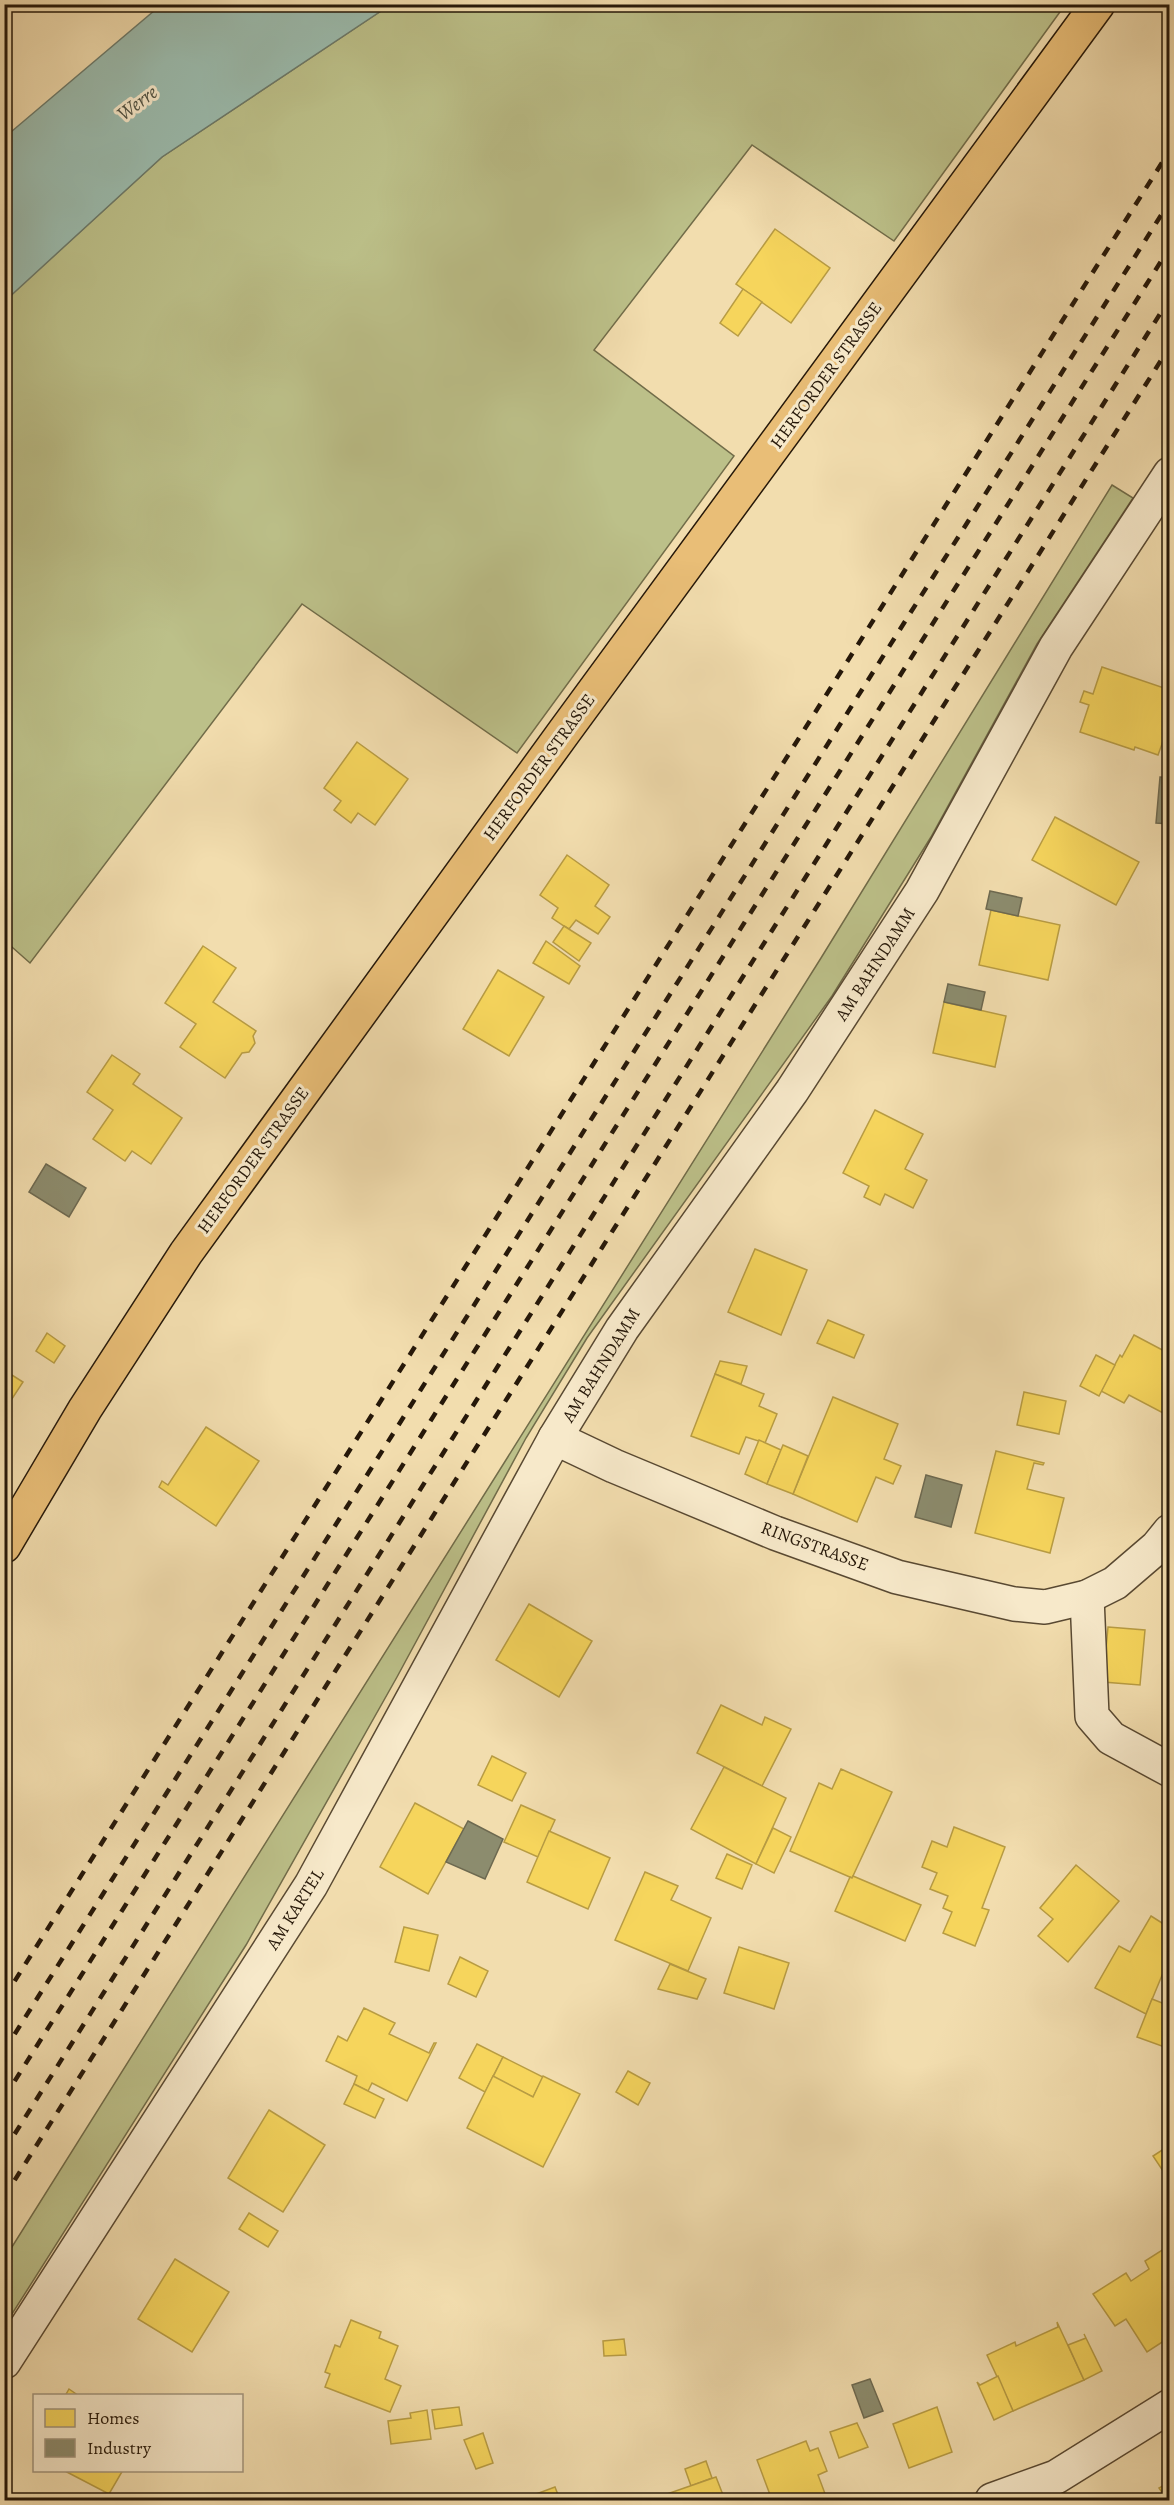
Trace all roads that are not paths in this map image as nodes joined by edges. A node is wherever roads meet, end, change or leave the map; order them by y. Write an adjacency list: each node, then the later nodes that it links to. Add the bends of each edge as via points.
1 (1098, 4): 6 (main road, HERFORDER STRASSE, via 186,1253 85,1409)
2 (1170, 474): 3 (street, AM BAHNDAMM)
3 (1158, 505): 4 (street, AM BAHNDAMM, via 1056,647 922,891 792,1091 622,1329)
4 (555, 1438): 7 (street, RINGSTRASSE, via 775,1533 897,1577 1014,1604 1045,1607); 9 (street, AM KARTEL, via 311,1885)
5 (1170, 1531): 7 (street, RINGSTRASSE, via 1115,1583)
6 (4, 1546)
7 (1087, 1597): 8 (street, via 1092,1716 1111,1738)
8 (1170, 1770)
9 (4, 2362)
10 (1170, 2406): 11 (street, via 1056,2477)
11 (992, 2500)

